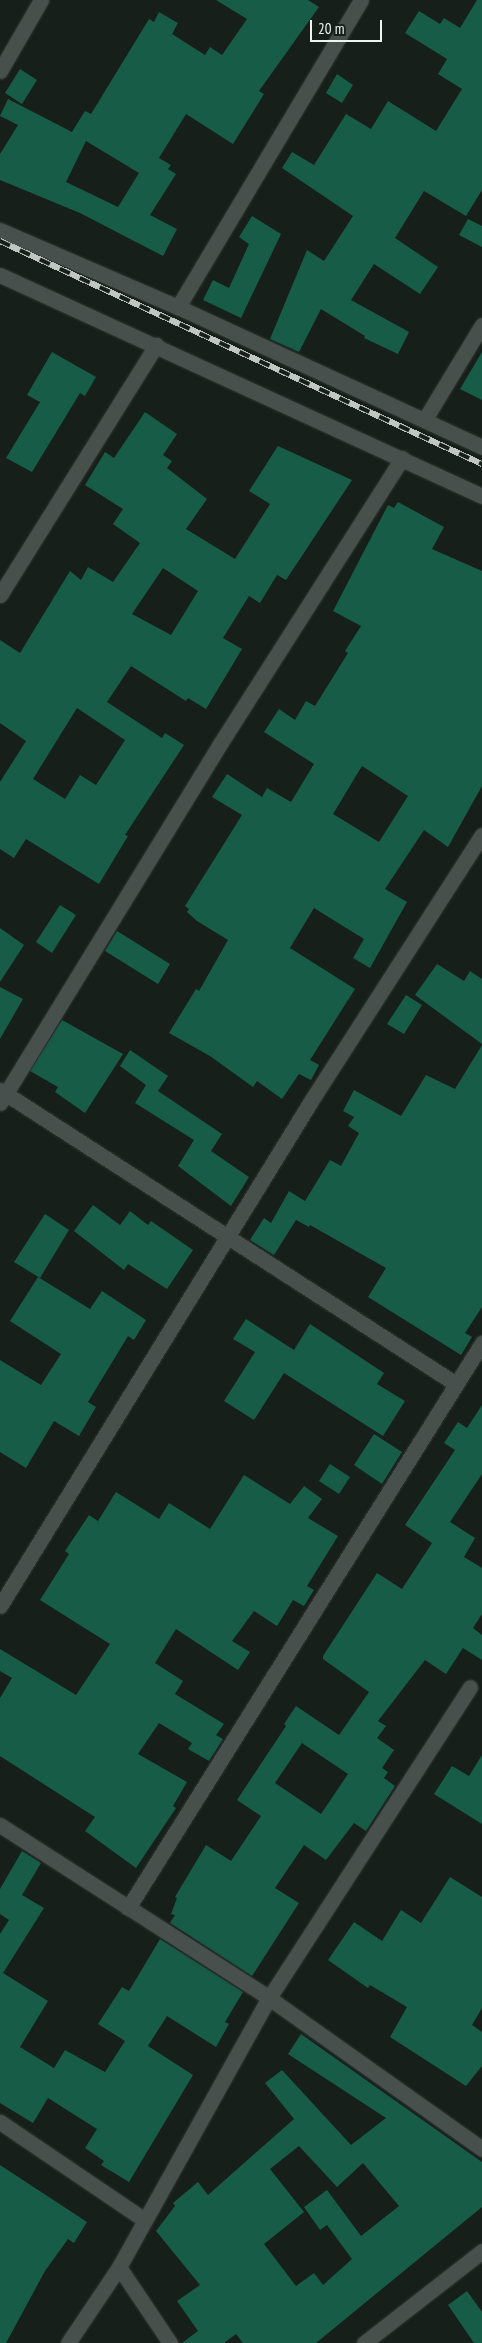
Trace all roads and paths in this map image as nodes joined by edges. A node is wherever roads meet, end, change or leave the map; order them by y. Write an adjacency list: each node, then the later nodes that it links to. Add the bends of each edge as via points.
1 (41, 0): 3 (street)
2 (361, 0): 6 (street)
3 (0, 72)
4 (0, 230): 6 (street)
5 (0, 275): 8 (street)
6 (178, 307): 9 (street)
7 (482, 326): 9 (street)
8 (156, 345): 11 (street); 13 (street)
9 (425, 420): 10 (street)
10 (482, 447)
11 (402, 458): 12 (street); 15 (street)
12 (482, 496)
13 (0, 595)
14 (482, 835): 16 (street)
15 (2, 1096): 16 (street)
16 (229, 1234): 18 (street); 19 (street)
17 (482, 1343): 18 (street)
18 (456, 1384): 22 (street)
19 (0, 1606)
20 (470, 1687): 23 (street)
21 (0, 1825): 22 (street)
22 (128, 1908): 23 (street)
23 (269, 1998): 25 (street); 26 (street)
24 (0, 2122): 26 (street)
25 (482, 2148)
26 (143, 2219): 28 (street)
27 (482, 2251): 31 (street)
28 (118, 2267): 29 (street); 30 (street)
29 (68, 2343)
30 (170, 2343)
31 (364, 2343)

